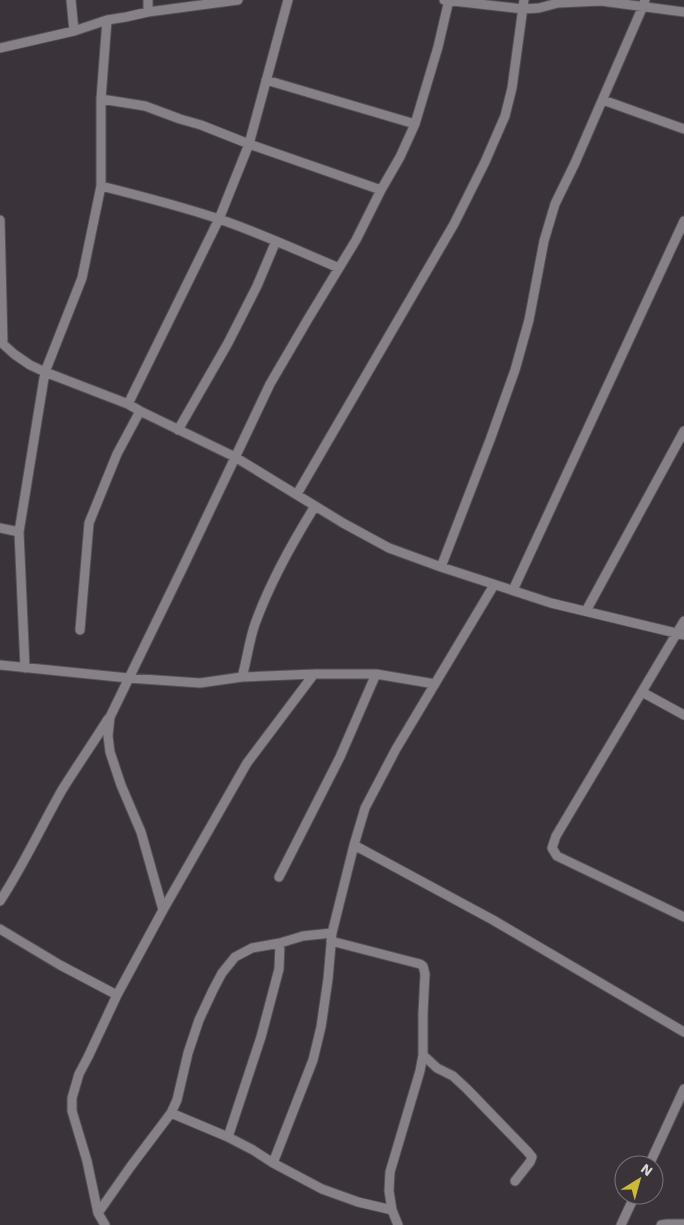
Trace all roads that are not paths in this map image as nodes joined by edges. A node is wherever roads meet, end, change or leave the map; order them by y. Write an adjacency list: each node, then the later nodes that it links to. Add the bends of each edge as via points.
1 (71, 0): 13 (street)
2 (148, 0): 10 (street)
3 (231, 0): 4 (street); 10 (street)
4 (238, 0)
5 (288, 0): 15 (street)
6 (447, 0): 9 (street); 18 (street, via 438,47)
7 (601, 0): 8 (street); 9 (street, via 558,3 539,8)
8 (644, 3): 11 (street); 17 (street)
9 (523, 4): 35 (street, via 512,88 505,116 485,162 454,224)
10 (148, 12): 12 (street)
11 (684, 12)
12 (108, 20): 13 (street); 16 (street)
13 (74, 31): 14 (street)
14 (0, 48)
15 (266, 80): 18 (street); 20 (street)
16 (101, 99): 20 (street, via 145,106); 21 (street)
17 (603, 100): 19 (street); 39 (street, via 555,204 515,370)
18 (415, 124): 22 (street)
19 (684, 129)
20 (249, 144): 22 (street); 23 (street)
21 (101, 186): 23 (street); 29 (street, via 82,278)
22 (381, 190): 27 (street)
23 (219, 219): 26 (street); 30 (street)
24 (0, 220): 28 (street)
25 (684, 220): 41 (street)
26 (276, 241): 27 (street); 32 (street, via 232,335)
27 (339, 268): 34 (street, via 270,384)
28 (2, 347): 29 (street)
29 (44, 372): 30 (street); 38 (street)
30 (128, 404): 31 (street)
31 (140, 412): 32 (street); 44 (street, via 117,454 89,523)
32 (178, 430): 34 (street)
33 (684, 431): 42 (street)
34 (235, 457): 35 (street); 51 (street)
35 (296, 494): 36 (street)
36 (315, 506): 39 (street, via 389,548); 50 (street, via 297,534 266,598 255,625)
37 (0, 528): 38 (street)
38 (19, 532): 47 (street)
39 (441, 567): 40 (street)
40 (494, 585): 41 (street); 52 (street)
41 (513, 590): 42 (street)
42 (586, 611): 45 (street)
43 (684, 621): 45 (street)
44 (80, 630)
45 (681, 634): 53 (street)
46 (0, 665): 47 (street)
47 (25, 668): 51 (street)
48 (314, 674): 49 (street); 50 (street); 59 (street, via 247,763)
49 (376, 674): 52 (street); 57 (street, via 340,757)
50 (242, 677): 51 (street, via 200,683)
51 (128, 678): 55 (street)
52 (435, 684): 56 (street, via 365,808)
53 (642, 692): 54 (street); 60 (street, via 556,836 552,848 557,856)
54 (684, 715)
55 (110, 717): 58 (street, via 63,789); 59 (street, via 110,752 141,832)
56 (354, 845): 62 (street); 65 (street, via 494,920)
57 (279, 877)
58 (0, 901)
59 (163, 910): 64 (street)
60 (684, 917)
61 (0, 929): 64 (street)
62 (332, 937): 63 (street, via 303,936); 66 (street, via 423,966); 71 (street, via 324,1008 313,1060)
63 (280, 943): 68 (street, via 252,948 235,957 222,973 199,1020); 69 (street, via 279,969 261,1037)
64 (117, 995): 75 (street, via 78,1074 72,1098 72,1111 87,1160)
65 (684, 1032)
66 (423, 1055): 72 (street, via 437,1068 453,1076 528,1151 532,1157 530,1162); 74 (street, via 390,1172)
67 (684, 1089): 70 (street)
68 (171, 1113): 69 (street); 75 (street)
69 (228, 1137): 71 (street)
70 (654, 1155)
71 (273, 1163): 74 (street, via 322,1189)
72 (515, 1181)
73 (630, 1205): 79 (street)
74 (392, 1210): 78 (street)
75 (98, 1214): 77 (street)
76 (684, 1224): 80 (street)
77 (105, 1225)
78 (398, 1225)
79 (621, 1225)
80 (661, 1225)

